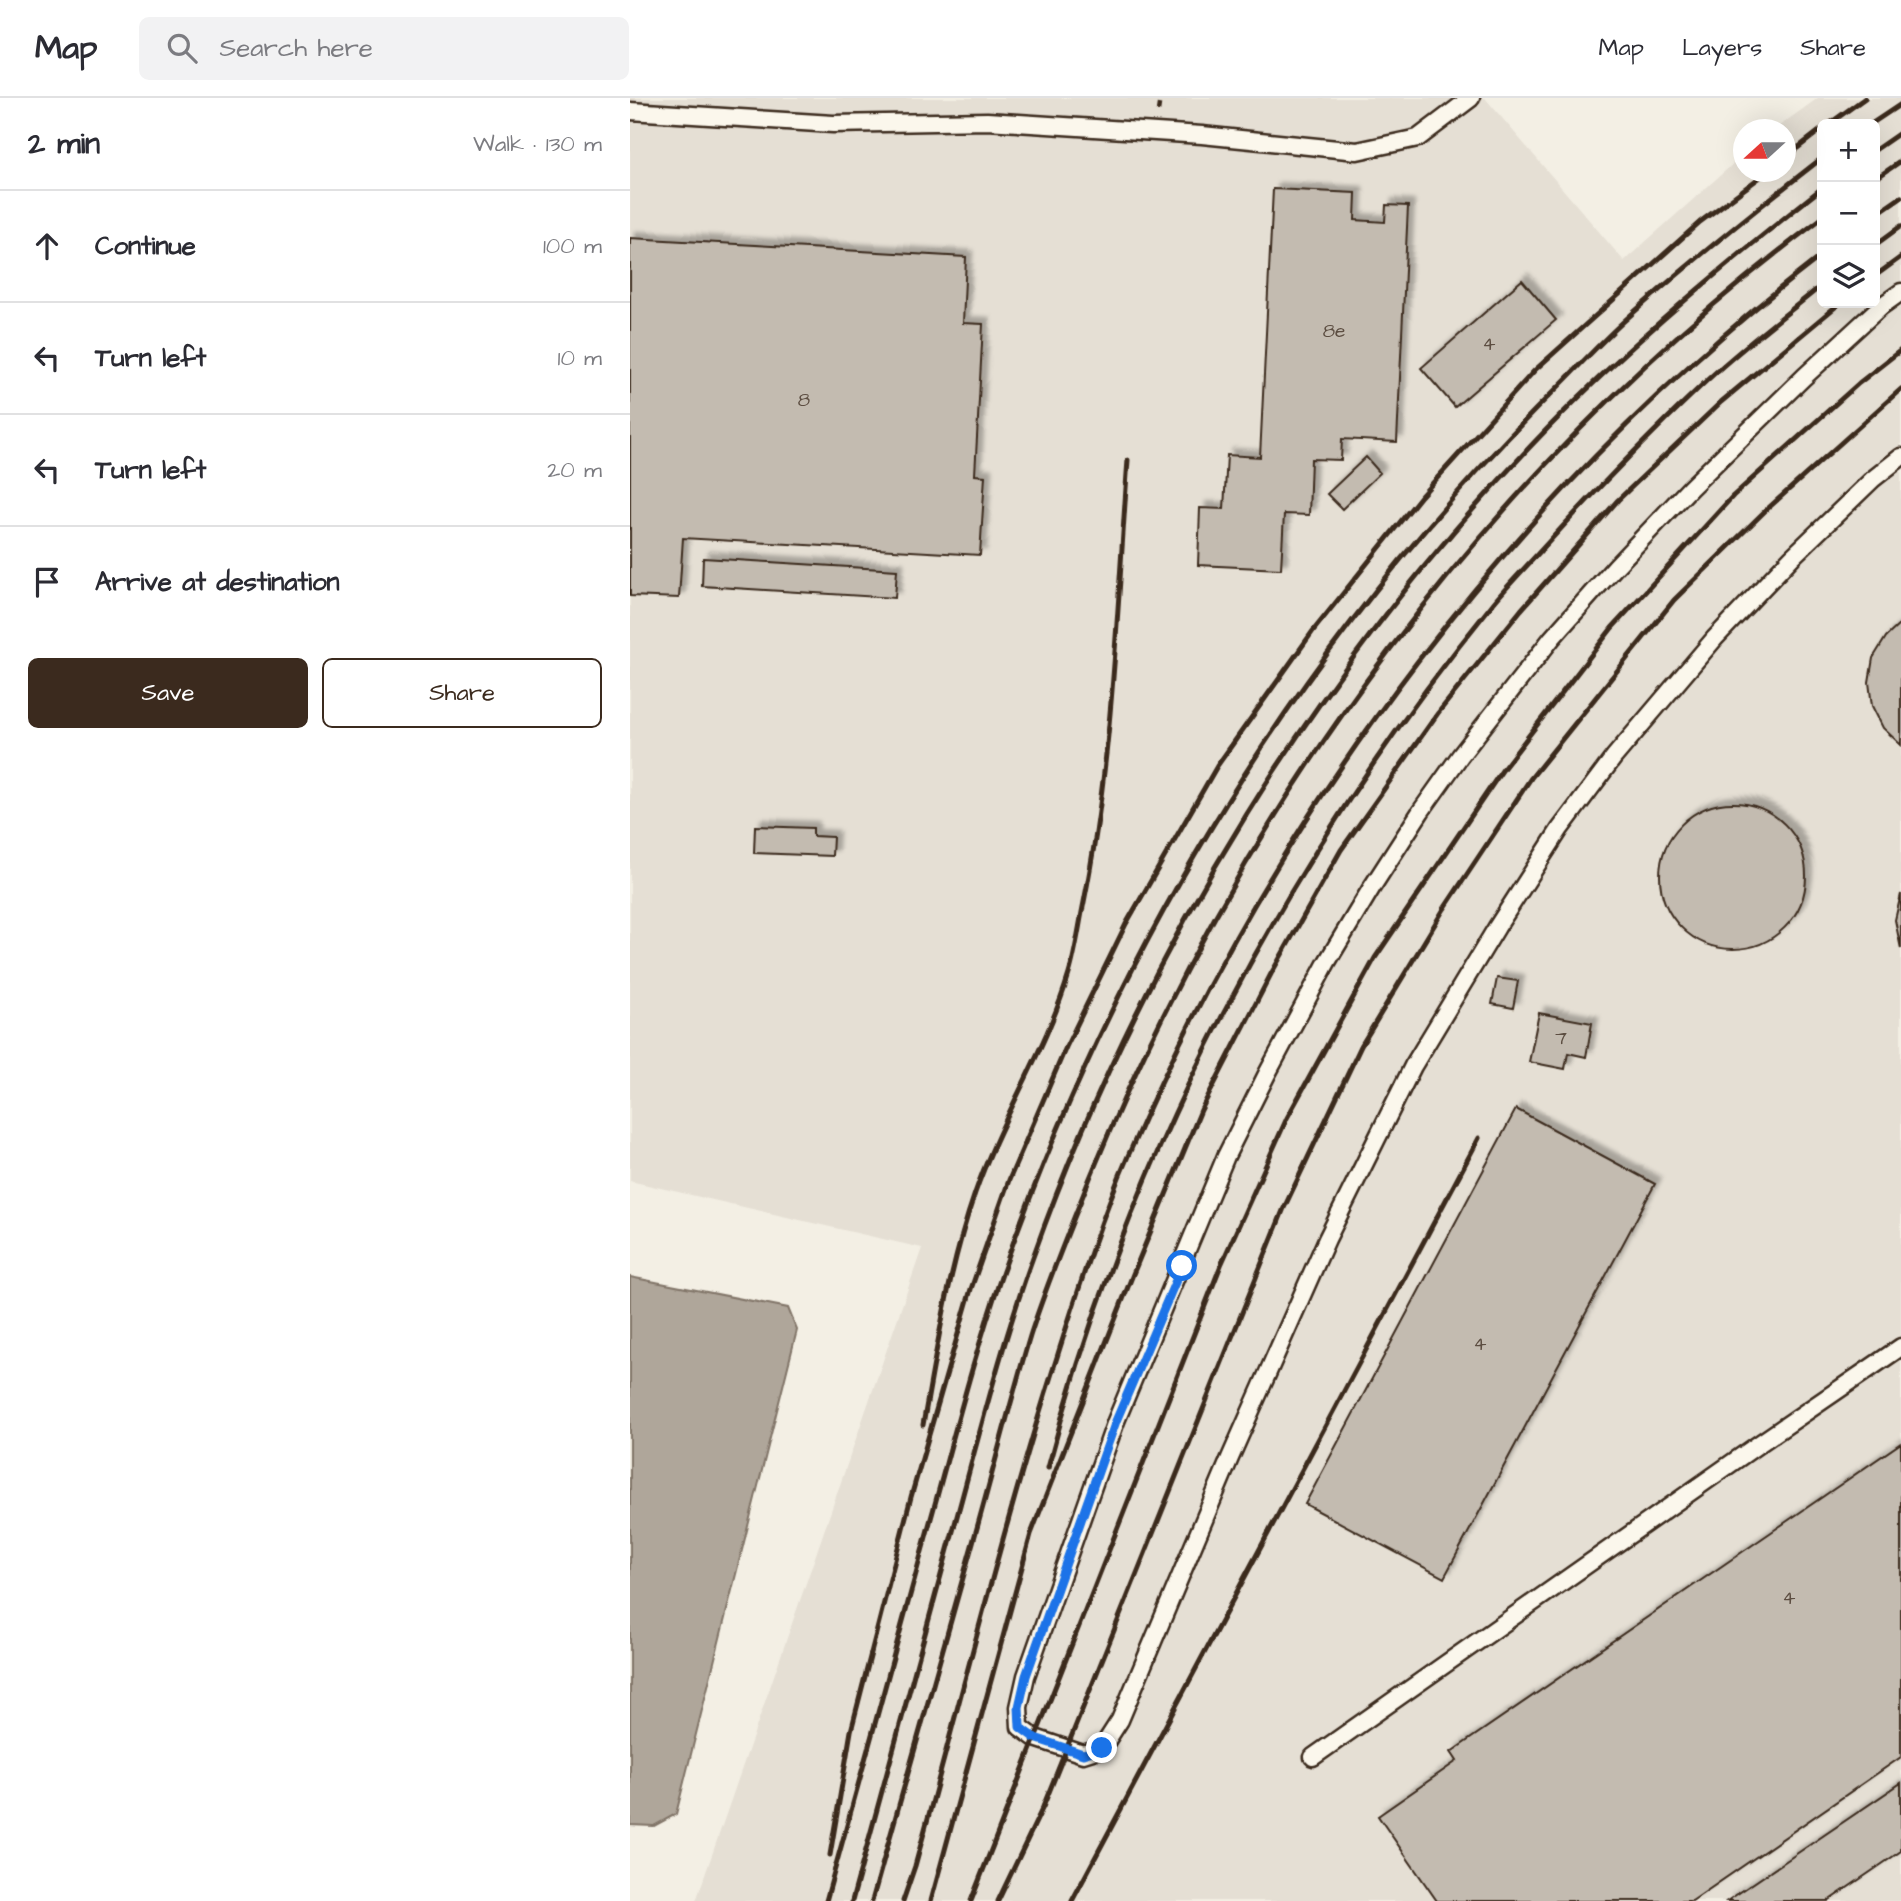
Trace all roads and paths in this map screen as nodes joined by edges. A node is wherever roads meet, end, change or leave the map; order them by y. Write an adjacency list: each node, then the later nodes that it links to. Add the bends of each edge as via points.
1 (1471, 98): 2 (lane, via 1418,138 1357,151 987,121 833,124)
2 (630, 111)
3 (1901, 292): 4 (lane, via 1813,368 1690,488 1552,638 1421,811 1340,941 1235,1136 1116,1421 1026,1676 1020,1727 1035,1738 1083,1754 1102,1748 1120,1720 1230,1458 1378,1132 1433,1033 1560,829 1715,638 1792,557)
4 (1901, 457)
5 (1901, 1347): 6 (lane)
6 (1313, 1757)

